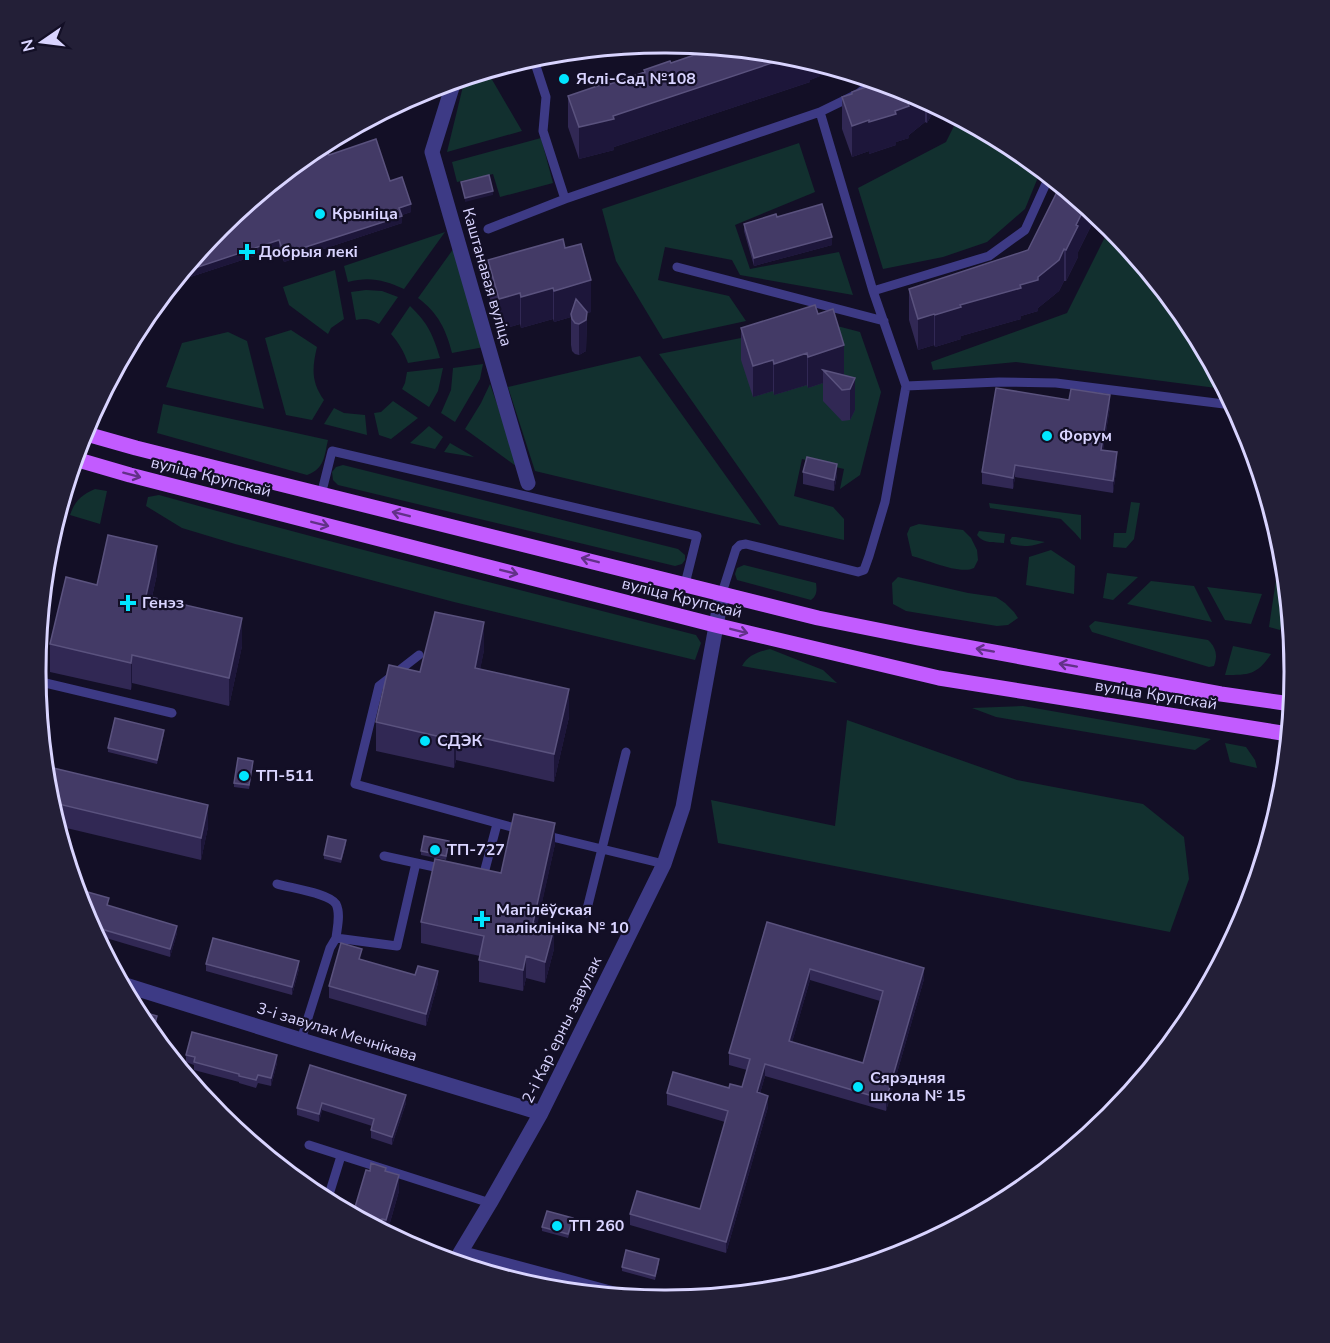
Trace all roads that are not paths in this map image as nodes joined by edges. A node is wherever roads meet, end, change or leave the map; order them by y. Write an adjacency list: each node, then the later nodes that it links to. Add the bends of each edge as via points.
1 (536, 67): 6 (lane, via 546,97 543,131)
2 (867, 87): 4 (lane)
3 (451, 92): 15 (street, Каштанавая вуліца, via 432,152)
4 (820, 112): 6 (lane); 9 (lane)
5 (1046, 184): 9 (lane, via 1025,230 989,256)
6 (565, 199): 7 (lane)
7 (488, 229)
8 (677, 267): 10 (lane)
9 (873, 291): 10 (lane)
10 (884, 321): 11 (lane)
11 (906, 386): 12 (lane, via 1056,383); 18 (lane, via 885,501 864,570 858,572 746,544 736,549)
12 (1223, 404)
13 (94, 436): 16 (main road, вуліца Крупскай)
14 (84, 461): 19 (main road, вуліца Крупскай, one-way to 19)
15 (528, 483)
16 (321, 495): 17 (main road, вуліца Крупскай, one-way to 16); 17 (lane, via 332,451 698,536)
17 (684, 584): 18 (main road, вуліца Крупскай)
18 (722, 593): 19 (street, 2-і Карʼерны завулак); 22 (main road, вуліца Крупскай, one-way to 18, via 918,638)
19 (715, 625): 24 (main road, вуліца Крупскай, one-way to 24, via 939,678); 30 (street, 2-і Карʼерны завулак, via 683,807)
20 (419, 655): 26 (lane, via 379,686 356,784)
21 (47, 683): 23 (lane)
22 (1282, 703)
23 (172, 713)
24 (1280, 733)
25 (626, 752): 27 (lane)
26 (497, 824): 27 (lane); 32 (lane, via 483,877)
27 (603, 848): 30 (lane); 34 (lane)
28 (384, 856): 29 (lane)
29 (416, 863): 31 (lane); 35 (lane, via 397,946)
30 (664, 864): 38 (street, 2-і Карʼерны завулак)
31 (449, 870)
32 (472, 875)
33 (277, 885): 35 (lane, via 327,897 336,904)
34 (586, 913)
35 (336, 938): 37 (lane)
36 (133, 988): 37 (street, 3-і завулак Мечнікава)
37 (301, 1040): 38 (street, 3-і завулак Мечнікава)
38 (541, 1113): 42 (street, 2-і Карʼерны завулак)
39 (309, 1145): 40 (lane)
40 (341, 1156): 41 (lane); 42 (lane)
41 (330, 1191)
42 (490, 1203): 43 (street, 2-і Карʼерны завулак)
43 (461, 1255)
44 (502, 1268): 45 (street)
45 (545, 1278)

